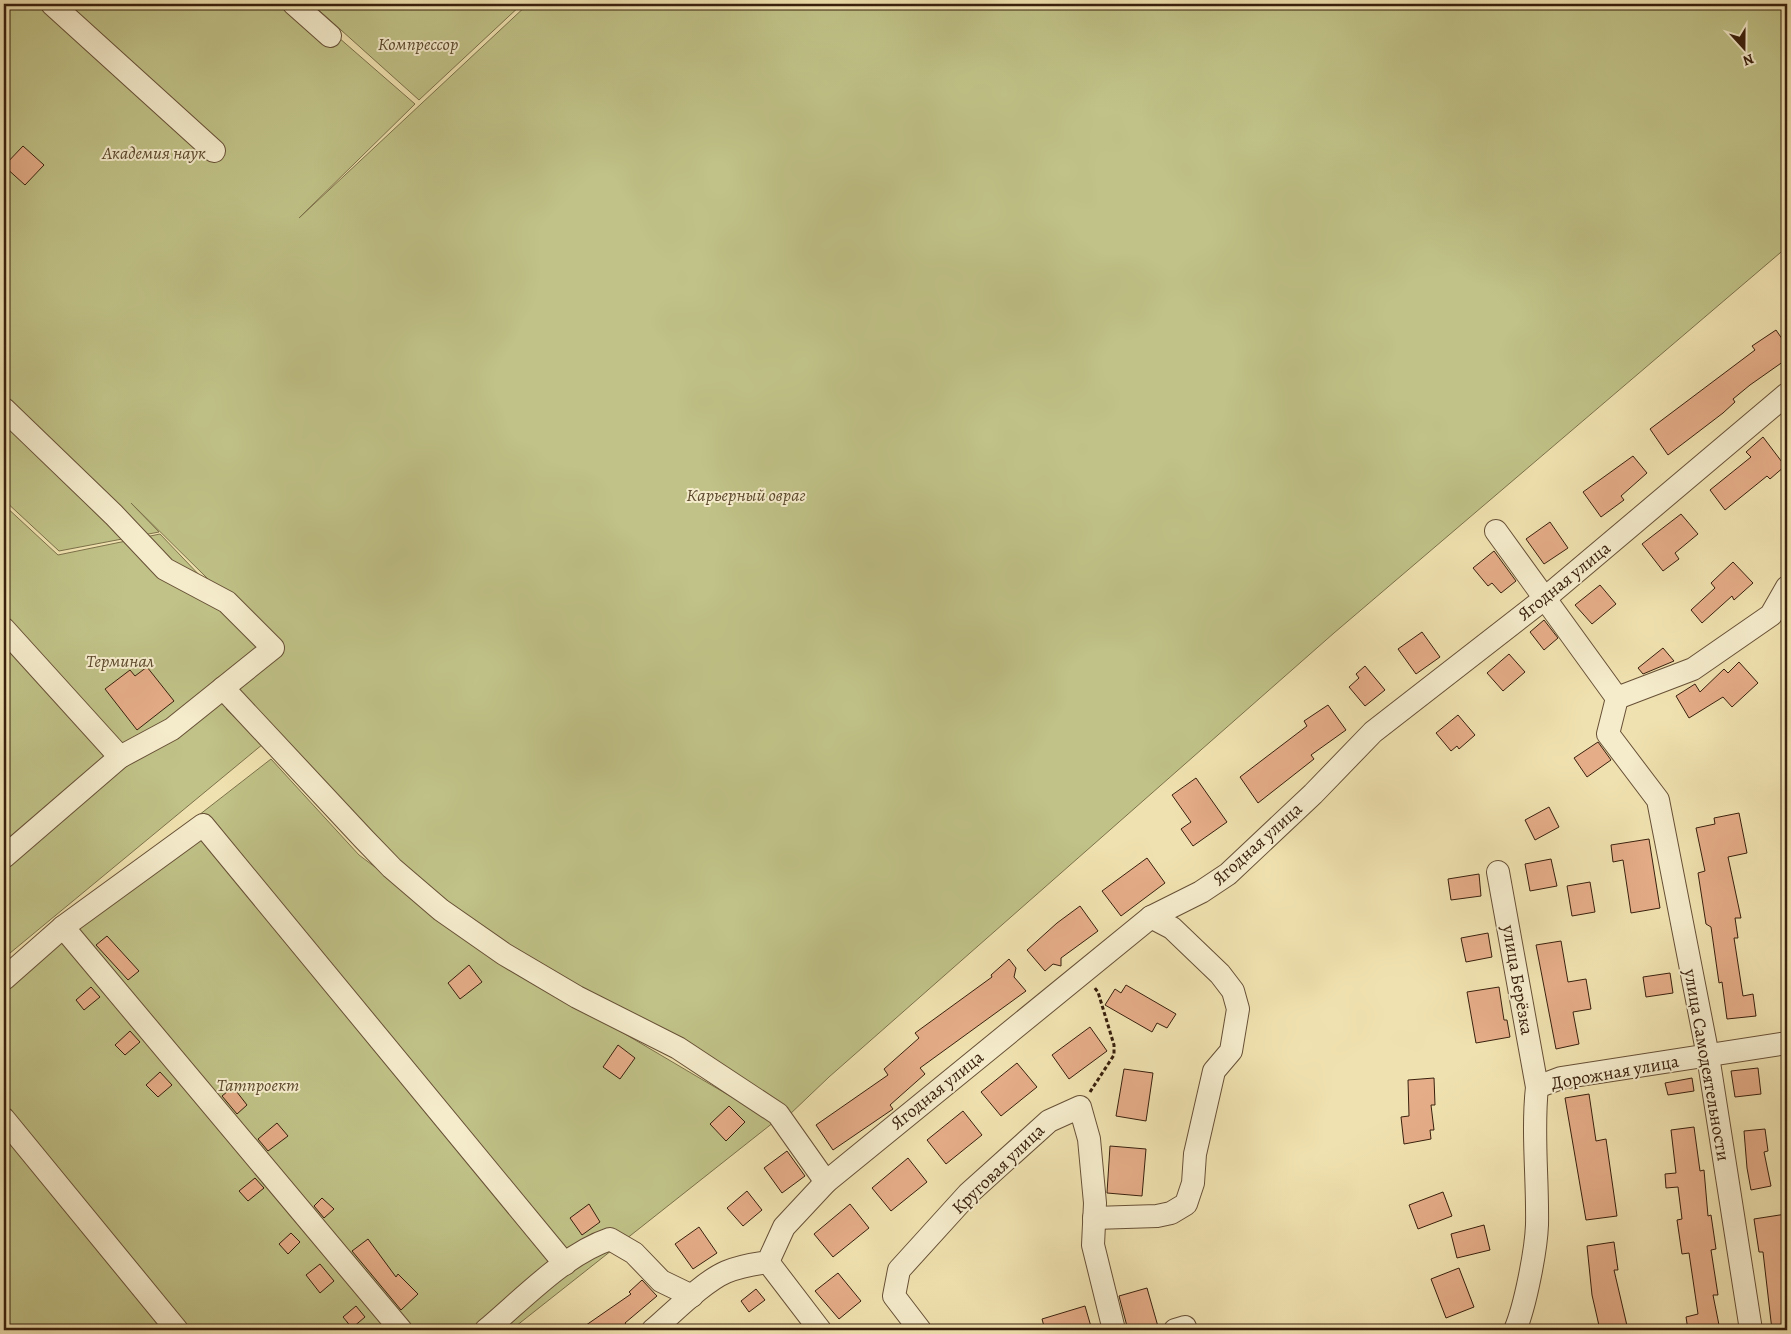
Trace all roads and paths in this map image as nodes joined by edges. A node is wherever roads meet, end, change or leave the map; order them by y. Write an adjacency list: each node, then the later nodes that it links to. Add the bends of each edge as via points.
1 (52, 4): 4 (street)
2 (294, 4): 3 (street)
3 (330, 36)
4 (214, 151)
5 (1787, 394): 9 (street, Ягодная улица)
6 (4, 409): 11 (street, via 165,569 227,602 273,648)
7 (1496, 530): 9 (street)
8 (1787, 587): 12 (street, via 1771,615 1693,669)
9 (1544, 599): 12 (street); 16 (street, Ягодная улица, via 1373,732 1228,874 1202,892)
10 (4, 629): 13 (street)
11 (223, 688): 13 (street, via 172,729); 25 (street, via 392,868 441,910 504,954 577,997 678,1048 778,1114)
12 (1617, 698): 21 (street, улица Самодеятельности, via 1608,734 1658,800)
13 (120, 757): 14 (street)
14 (4, 857)
15 (1498, 872): 22 (street, улица Берёзка)
16 (1151, 917): 18 (street, Ягодная улица); 26 (street, via 1172,928 1233,991 1238,1009 1231,1051 1214,1071 1193,1183 1186,1204 1171,1213 1157,1216)
17 (63, 927): 19 (street); 28 (street, via 203,825); 31 (street)
18 (1082, 972): 23 (path, via 1098,992 1114,1055); 25 (street, Ягодная улица)
19 (4, 979)
20 (1787, 1043): 21 (street, Дорожная улица)
21 (1708, 1056): 22 (street, Дорожная улица, via 1561,1078); 40 (street, улица Самодеятельности)
22 (1537, 1087): 39 (street, Дорожная улица, via 1534,1111 1537,1227 1522,1315)
23 (1080, 1107): 26 (street, via 1089,1139); 35 (street, Круговая улица, via 1049,1120 968,1194 899,1270 894,1296)
24 (4, 1119): 30 (street)
25 (826, 1182): 27 (street, Ягодная улица, via 784,1227)
26 (1094, 1218): 36 (street, via 1093,1245)
27 (768, 1262): 29 (street, via 744,1265 724,1273); 34 (street)
28 (565, 1264): 29 (street, via 610,1238 634,1252 660,1281); 32 (street)
29 (692, 1296): 33 (street)
30 (177, 1330)
31 (402, 1330)
32 (486, 1330)
33 (653, 1330)
34 (820, 1330)
35 (920, 1330)
36 (1114, 1330)
37 (1175, 1330): 38 (street, via 1185,1327)
38 (1186, 1330)
39 (1515, 1330)
40 (1751, 1330)

